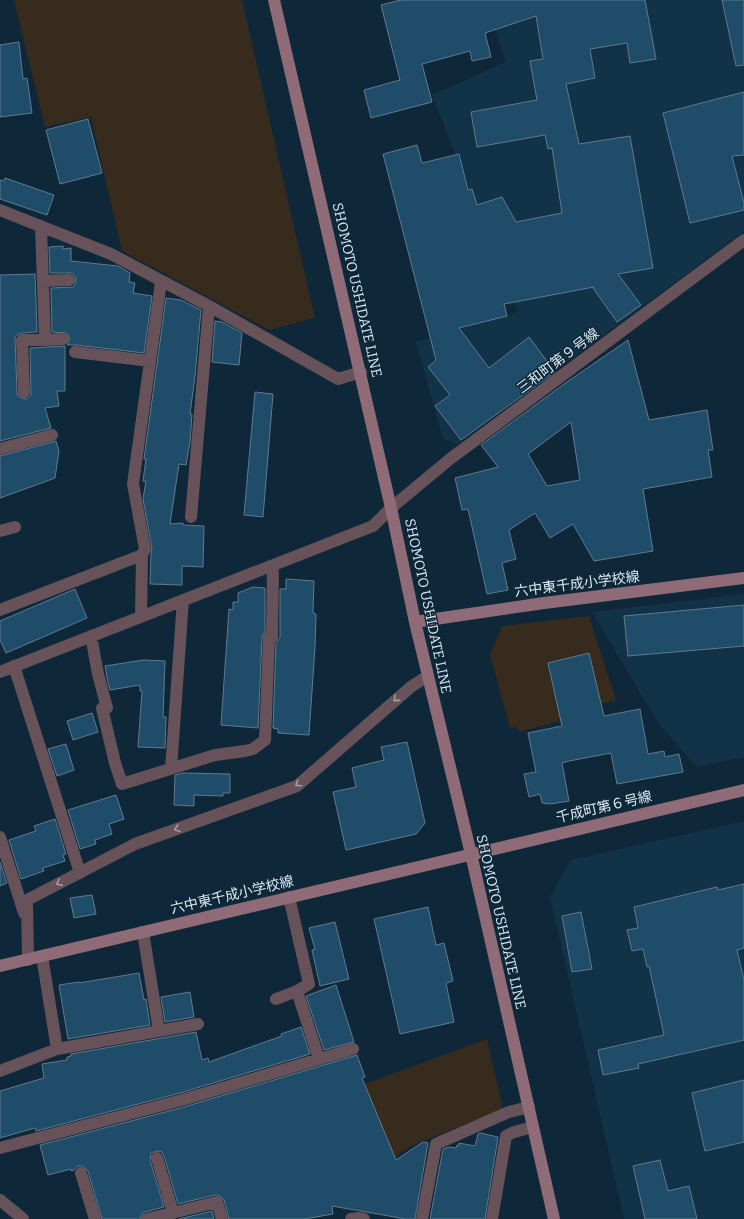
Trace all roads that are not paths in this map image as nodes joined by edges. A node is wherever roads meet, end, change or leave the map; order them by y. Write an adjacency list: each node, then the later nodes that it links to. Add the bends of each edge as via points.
1 (274, 0): 13 (main road, SHOMOTO USHIDATE LINE)
2 (0, 210): 3 (street)
3 (41, 227): 6 (street); 7 (street, via 111,254)
4 (744, 240): 17 (street, 三和町第９号線, via 459,453)
5 (69, 280): 6 (street)
6 (43, 281): 10 (street)
7 (161, 282): 8 (street); 12 (street)
8 (209, 306): 13 (street, via 338,379); 18 (street)
9 (63, 339): 10 (street)
10 (45, 340): 14 (street, via 22,340)
11 (74, 352): 12 (street)
12 (150, 361): 21 (street, via 133,484 145,549)
13 (360, 372): 17 (main road, SHOMOTO USHIDATE LINE)
14 (24, 392)
15 (52, 435): 16 (street)
16 (0, 449)
17 (391, 508): 22 (street, 三和町第９号線, via 373,526); 27 (main road, SHOMOTO USHIDATE LINE)
18 (191, 516)
19 (15, 527): 20 (street)
20 (0, 531)
21 (142, 555): 25 (street); 26 (street)
22 (273, 566): 24 (street, 三和町第９号線); 32 (street, via 272,637 269,637 265,740 245,752 215,755)
23 (744, 578): 27 (main road, 六中東千成小学校線)
24 (183, 600): 26 (street, 三和町第９号線); 32 (street)
25 (0, 610)
26 (141, 617): 28 (street, 三和町第９号線)
27 (415, 622): 31 (main road, SHOMOTO USHIDATE LINE)
28 (91, 636): 29 (street, 三和町第９号線); 32 (street, via 107,708 102,708 122,784)
29 (14, 666): 30 (street, 三和町第９号線); 36 (street)
30 (0, 672)
31 (428, 676): 35 (main road, SHOMOTO USHIDATE LINE); 36 (street, one-way to 36, via 412,686 297,786 135,844)
32 (171, 769)
33 (744, 790): 35 (main road, 千成町第６号線)
34 (0, 837): 38 (street)
35 (471, 854): 37 (main road, 六中東千成小学校線); 51 (main road, SHOMOTO USHIDATE LINE)
36 (80, 873): 38 (street, one-way to 38, via 27,900)
37 (289, 897): 39 (main road, 六中東千成小学校線); 43 (street, via 309,984)
38 (28, 925): 41 (street)
39 (142, 932): 40 (main road, 六中東千成小学校線); 46 (street)
40 (42, 956): 41 (main road, 六中東千成小学校線); 48 (street)
41 (28, 960): 42 (main road, 六中東千成小学校線)
42 (0, 966)
43 (297, 992): 44 (street); 49 (street)
44 (276, 999)
45 (198, 1024): 46 (street)
46 (160, 1031): 48 (street)
47 (353, 1049): 49 (street)
48 (57, 1050): 50 (street)
49 (318, 1059): 53 (street, via 182,1100)
50 (0, 1071)
51 (529, 1108): 52 (main road, SHOMOTO USHIDATE LINE); 64 (street, via 509,1112 436,1144)
52 (533, 1127): 65 (street, via 506,1136); 66 (main road, SHOMOTO USHIDATE LINE)
53 (0, 1148)
54 (157, 1158): 57 (street)
55 (81, 1173): 59 (street)
56 (0, 1200): 58 (street)
57 (173, 1213): 60 (street); 61 (street, via 217,1202)
58 (22, 1219)
59 (95, 1219)
60 (147, 1219)
61 (222, 1219)
62 (351, 1219): 63 (street)
63 (364, 1219)
64 (422, 1219)
65 (492, 1219)
66 (554, 1219)

